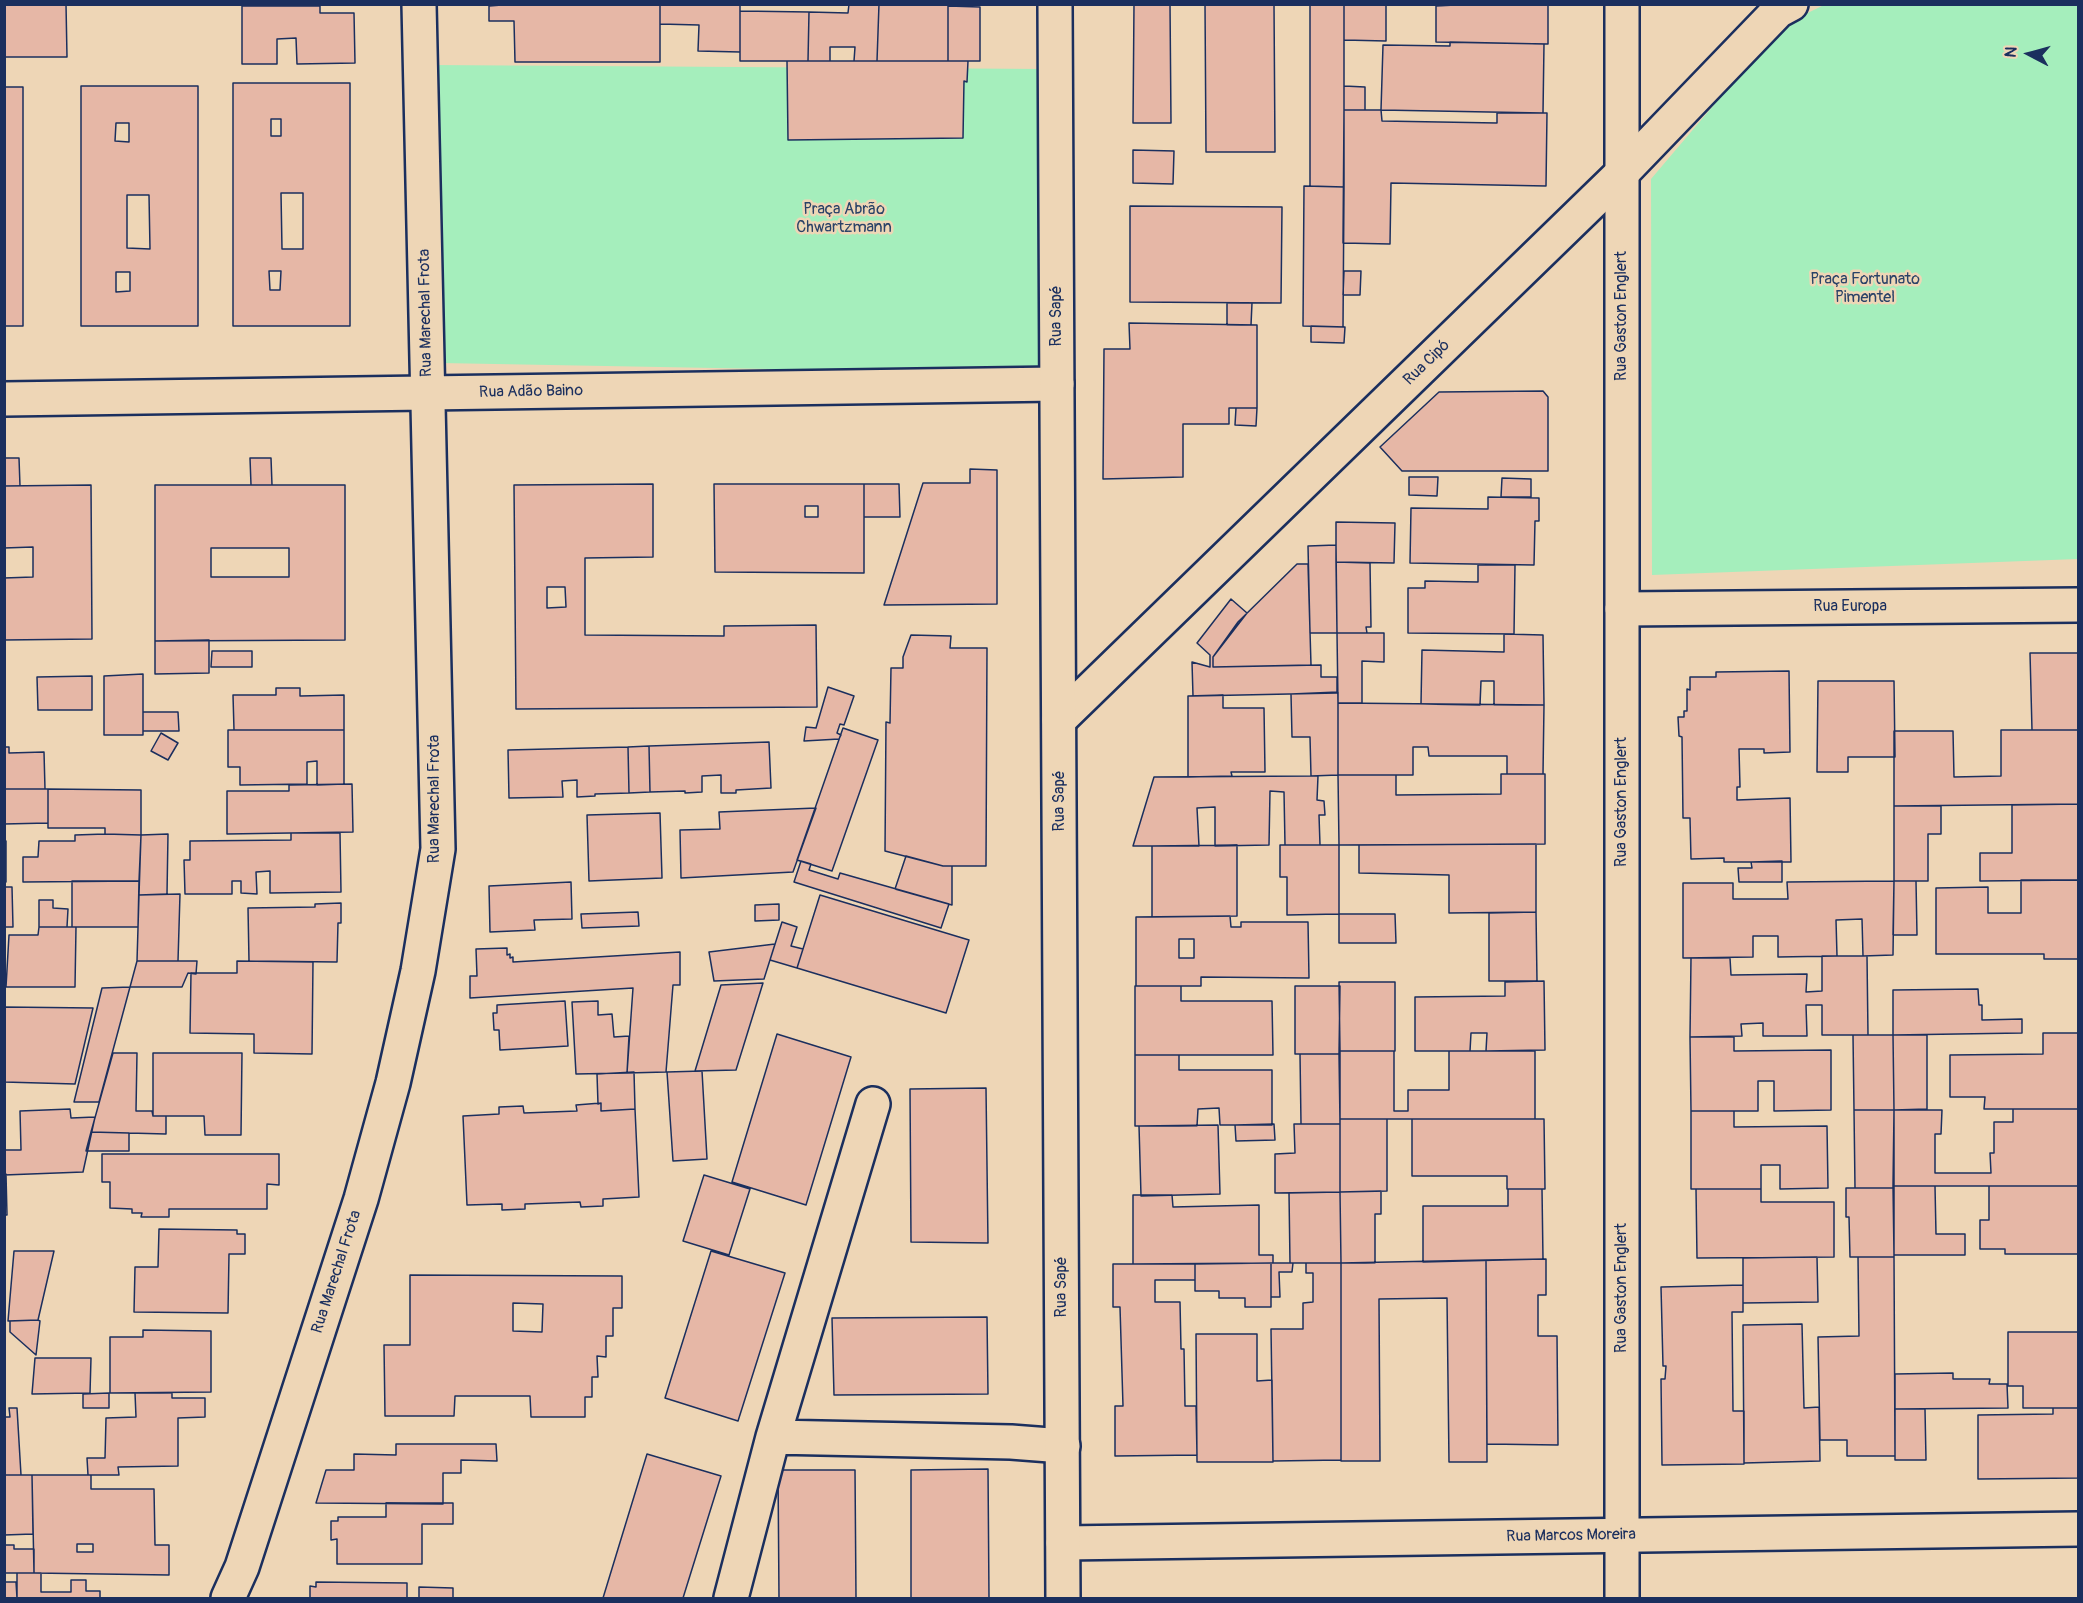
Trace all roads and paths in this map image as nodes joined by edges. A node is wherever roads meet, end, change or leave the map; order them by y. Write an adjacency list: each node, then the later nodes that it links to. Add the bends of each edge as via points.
1 (419, 4): 7 (street, Rua Marechal Frota)
2 (1055, 4): 6 (street, Rua Sapé)
3 (1622, 4): 5 (street, Rua Gaston Englert)
4 (1791, 4): 5 (street, Rua Cipó, via 1778,11)
5 (1622, 173): 10 (street, Rua Gaston Englert); 11 (street, Rua Cipó)
6 (1057, 384): 7 (street, Rua Adão Baino); 11 (street, Rua Sapé)
7 (427, 394): 8 (street, Rua Adão Baino); 18 (street, Rua Marechal Frota, via 438,837 418,971 361,1199 242,1567)
8 (4, 399)
9 (2079, 605): 10 (street, Rua Europa)
10 (1622, 609): 16 (street, Rua Gaston Englert)
11 (1059, 720): 14 (street, Rua Sapé)
12 (873, 1104): 13 (street)
13 (774, 1437): 14 (street); 19 (street)
14 (1063, 1446): 17 (street, Rua Sapé)
15 (2079, 1529): 16 (street, Rua Marcos Moreira)
16 (1622, 1535): 17 (street, Rua Marcos Moreira); 21 (street, Rua Gaston Englert)
17 (1063, 1542): 20 (street, Rua Sapé)
18 (228, 1599)
19 (731, 1599)
20 (1064, 1599)
21 (1622, 1599)

